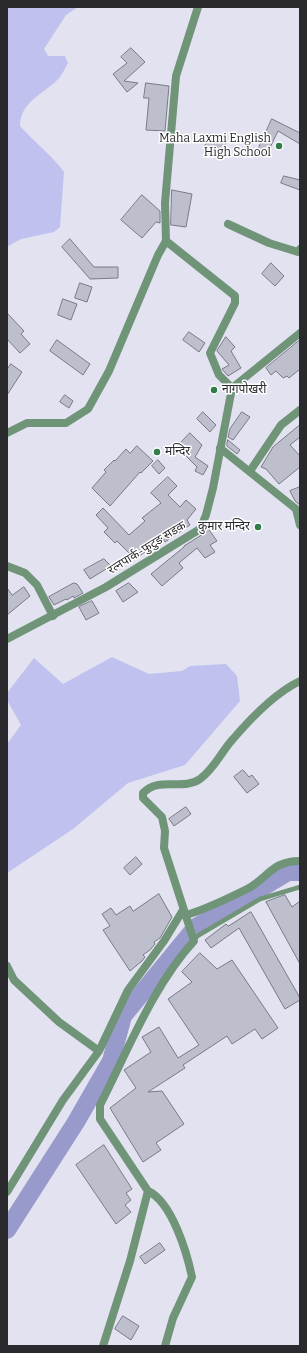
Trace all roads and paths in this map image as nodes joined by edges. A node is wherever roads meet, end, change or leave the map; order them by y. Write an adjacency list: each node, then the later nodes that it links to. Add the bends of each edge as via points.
1 (198, 7): 3 (street, via 176,76 165,203)
2 (228, 224): 4 (street, via 269,243 298,252)
3 (166, 241): 6 (street, via 235,296 235,303 210,354 218,375); 8 (street, via 109,371 88,409 66,423 27,423)
4 (300, 249)
5 (300, 334): 6 (street)
6 (232, 388): 9 (street, रत्नपार्क-फुटुङ सडक)
7 (300, 410): 10 (street, via 280,425)
8 (7, 433)
9 (220, 448): 10 (street); 14 (street, रत्नपार्क-फुटुङ सडक, via 214,488 200,529 106,587)
10 (250, 471): 11 (street)
11 (298, 508): 12 (street)
12 (300, 525)
13 (7, 566): 14 (street, via 25,573 37,585)
14 (53, 616): 15 (street, रत्नपार्क-फुटुङ सडक)
15 (7, 639)
16 (300, 681): 19 (street, via 289,686 266,706 232,739 210,771 198,780 188,784 165,783 147,788 143,793 143,798 162,817 165,831 164,848)
17 (300, 861): 19 (street, via 287,861 250,887 200,911)
18 (300, 887): 20 (lane, via 260,899)
19 (184, 912): 20 (street); 22 (street, via 128,990)
20 (193, 936): 23 (street, via 194,941 178,958 159,989 100,1105 100,1120)
21 (7, 966): 22 (street, via 14,980 60,1022)
22 (99, 1051): 24 (street, via 63,1100)
23 (148, 1191): 25 (street, via 130,1261); 26 (street, via 161,1200 170,1215 183,1244 192,1278 173,1318)
24 (7, 1192)
25 (103, 1346)
26 (165, 1346)

